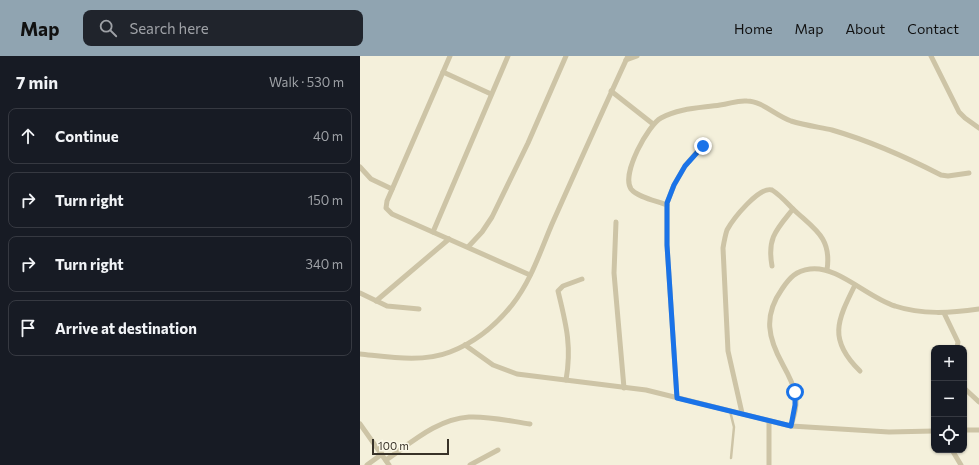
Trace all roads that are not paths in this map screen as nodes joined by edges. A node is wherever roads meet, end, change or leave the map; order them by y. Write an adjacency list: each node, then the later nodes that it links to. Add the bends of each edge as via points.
1 (508, 56): 9 (street)
2 (566, 56): 21 (street, via 492,217)
3 (637, 56): 6 (street)
4 (931, 56): 11 (street, via 959,112)
5 (448, 57): 7 (street)
6 (627, 58): 8 (street)
7 (443, 72): 9 (street); 15 (street)
8 (611, 91): 10 (street); 24 (street)
9 (491, 94): 19 (street)
10 (654, 124): 14 (street, via 662,117 689,110 750,101 792,121 832,130 883,147 941,175); 16 (street, via 631,166 629,183 632,190 638,194)
11 (979, 128)
12 (703, 146): 16 (street, via 685,166 670,192)
13 (360, 166): 15 (street, via 371,179)
14 (969, 173)
15 (392, 189): 19 (street, via 387,201 387,210)
16 (667, 205): 39 (street, via 668,264)
17 (793, 209): 22 (street, via 771,240 769,250); 23 (street, via 816,229 826,243); 42 (street, via 775,192 765,189 741,211 724,239 728,351)
18 (616, 222): 37 (street, via 615,279)
19 (433, 232): 20 (street)
20 (449, 239): 21 (street); 28 (street)
21 (468, 247): 24 (street)
22 (772, 266)
23 (827, 270): 26 (street); 46 (street, via 813,268 798,271 779,293 770,312 769,327 774,349 795,392)
24 (530, 275): 32 (street, via 522,291 505,313 492,326)
25 (582, 279): 36 (street, via 563,286 558,291 569,339)
26 (855, 285): 31 (street, via 895,306); 35 (street, via 838,325 837,335)
27 (360, 293): 28 (street)
28 (376, 301): 29 (street, via 387,306)
29 (419, 309)
30 (979, 309): 31 (street)
31 (944, 313): 33 (street)
32 (465, 345): 34 (street, via 449,353 427,358); 36 (street, via 493,365 509,372)
33 (958, 345)
34 (360, 354)
35 (860, 371)
36 (566, 380): 37 (street)
37 (624, 388): 39 (street, via 646,390)
38 (967, 391): 40 (street)
39 (677, 398): 41 (street)
40 (979, 402)
41 (730, 410): 42 (street); 53 (lane, via 734,428)
42 (742, 413): 43 (street)
43 (769, 421): 46 (street); 57 (street)
44 (360, 424): 52 (street)
45 (530, 424): 54 (street, via 478,417 451,421 430,431)
46 (791, 426): 49 (street, via 889,432)
47 (967, 430): 48 (street)
48 (979, 430)
49 (931, 431)
50 (498, 450): 56 (street)
51 (954, 453): 58 (street)
52 (382, 454): 54 (street); 55 (street)
53 (731, 458)
54 (388, 463)
55 (366, 465)
56 (470, 465)
57 (769, 465)
58 (962, 465)

